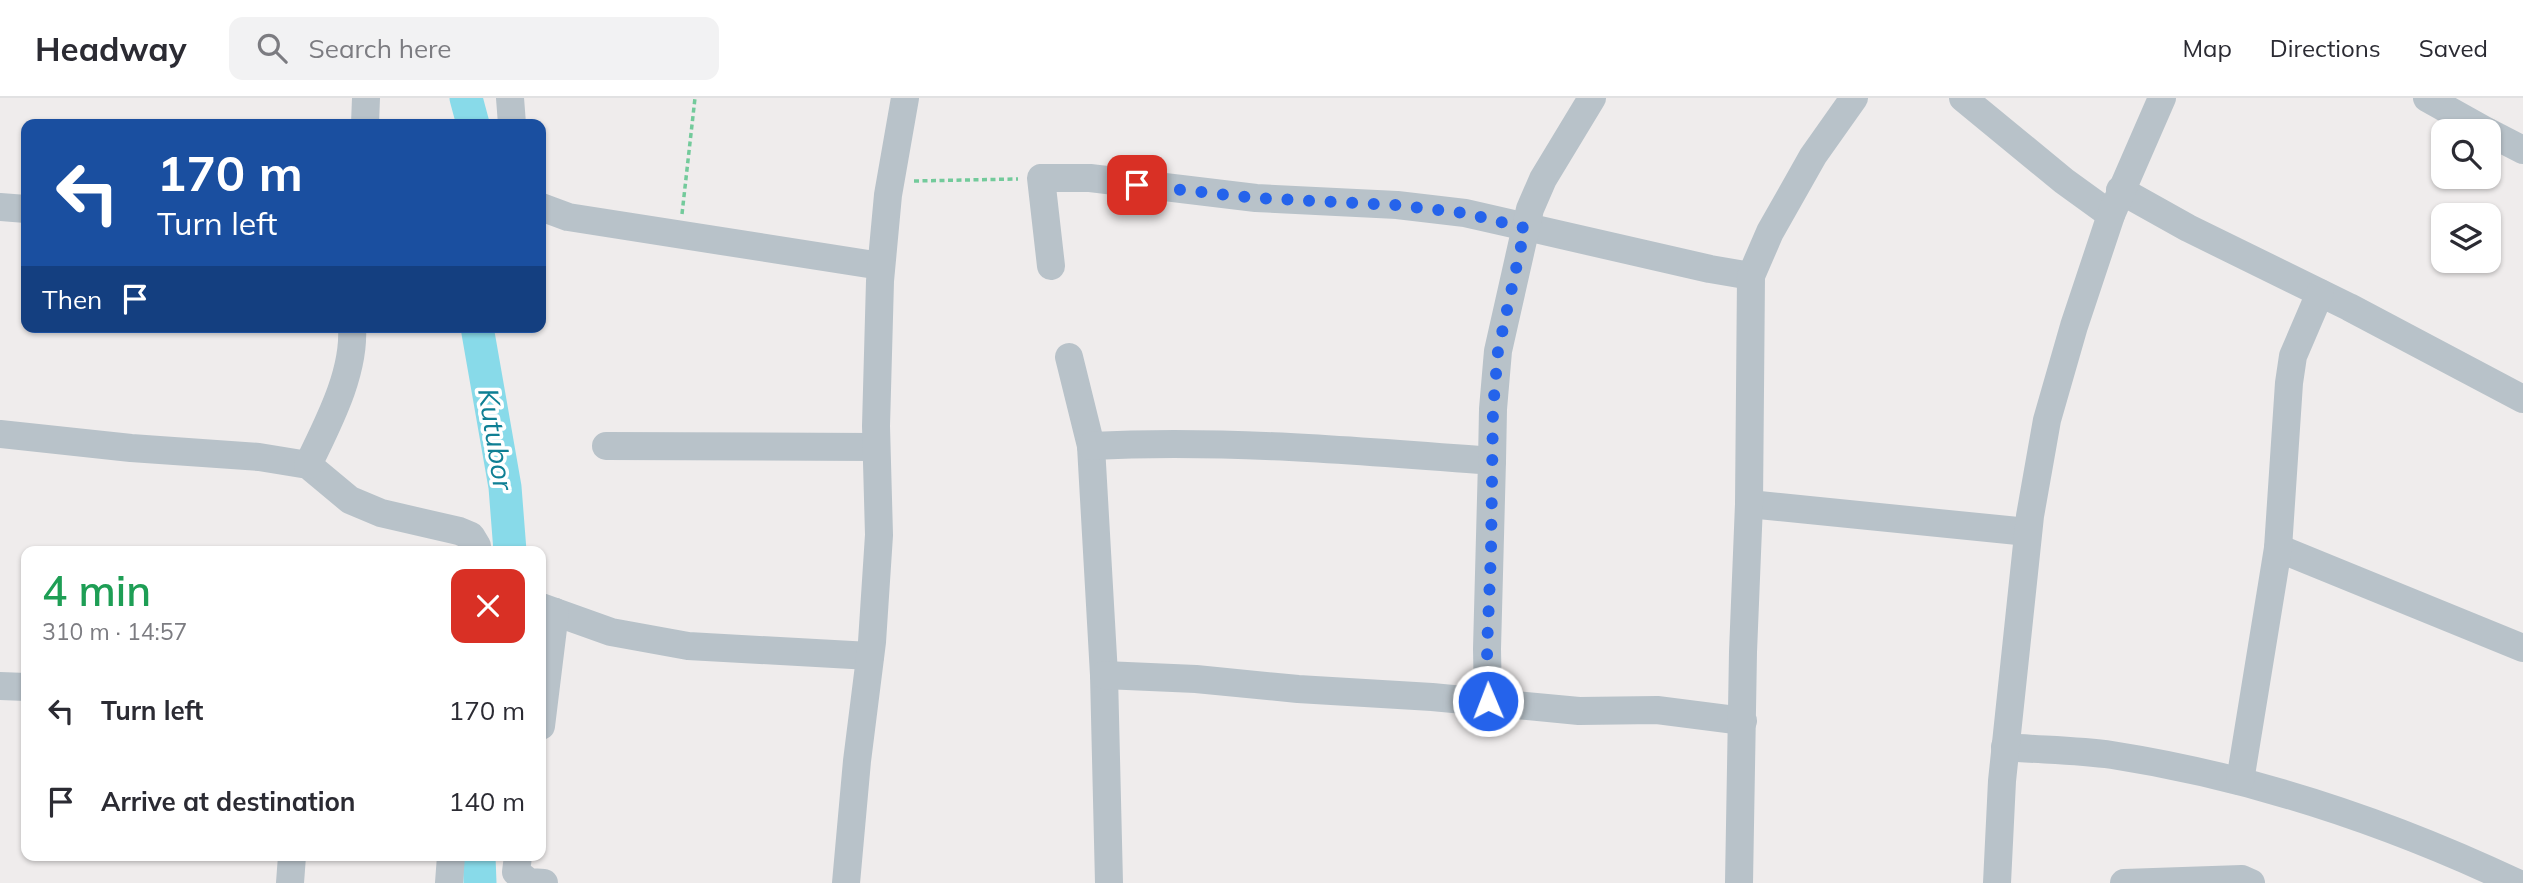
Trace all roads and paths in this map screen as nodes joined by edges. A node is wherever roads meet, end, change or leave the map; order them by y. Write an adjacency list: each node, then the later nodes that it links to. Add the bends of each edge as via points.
1 (366, 98): 10 (street)
2 (510, 98): 11 (street)
3 (695, 98): 22 (path)
4 (905, 98): 16 (street)
5 (1592, 98): 21 (street, via 1543,178)
6 (1854, 98): 25 (street, via 1813,156)
7 (1964, 98): 17 (street, via 2021,147)
8 (2162, 98): 17 (street)
9 (2427, 98): 12 (street)
10 (365, 119)
11 (512, 119)
12 (2464, 119)
13 (2501, 139): 14 (street)
14 (2523, 150)
15 (1041, 178): 16 (path); 21 (street, via 1090,178 1244,197 1396,205 1465,213); 23 (street)
16 (891, 181): 24 (street)
17 (2115, 203): 26 (street, via 2188,228); 37 (street, via 2046,420)
18 (0, 207): 19 (street)
19 (21, 209)
20 (546, 209): 22 (street, via 568,217)
21 (1525, 228): 25 (street); 34 (street, via 1498,351)
22 (681, 236): 24 (street)
23 (1051, 266)
24 (881, 267): 33 (street)
25 (1751, 275): 36 (street)
26 (2320, 293): 29 (street); 39 (street, via 2293,356)
27 (353, 333): 35 (street, via 335,410)
28 (1069, 357): 32 (street)
29 (2523, 399)
30 (0, 434): 35 (street)
31 (606, 446): 33 (street)
32 (1091, 446): 34 (street, via 1209,444); 44 (street)
33 (876, 447): 43 (street, via 879,534)
34 (1492, 461): 47 (street)
35 (308, 465): 38 (street, via 350,500 381,513 459,531 471,536)
36 (1749, 504): 37 (street); 48 (street)
37 (2028, 533): 49 (street)
38 (477, 546)
39 (2278, 548): 42 (street); 50 (street)
40 (548, 610): 41 (street); 43 (street, via 611,632 688,646)
41 (546, 643)
42 (2523, 648)
43 (870, 656): 57 (street)
44 (1104, 675): 47 (street); 58 (street)
45 (0, 686): 46 (street)
46 (21, 687)
47 (1488, 701): 48 (street, via 1579,711 1657,710)
48 (1743, 721): 59 (street)
49 (2006, 747): 50 (street, via 2109,755); 60 (street)
50 (2240, 781): 63 (street, via 2385,827)
51 (292, 861): 54 (street)
52 (451, 861): 55 (street)
53 (518, 861): 56 (street, via 516,872 529,882)
54 (290, 883)
55 (449, 883)
56 (544, 883)
57 (846, 883)
58 (1109, 883)
59 (1739, 883)
60 (1997, 883)
61 (2124, 883): 62 (street, via 2242,879)
62 (2251, 883)
63 (2517, 883)

